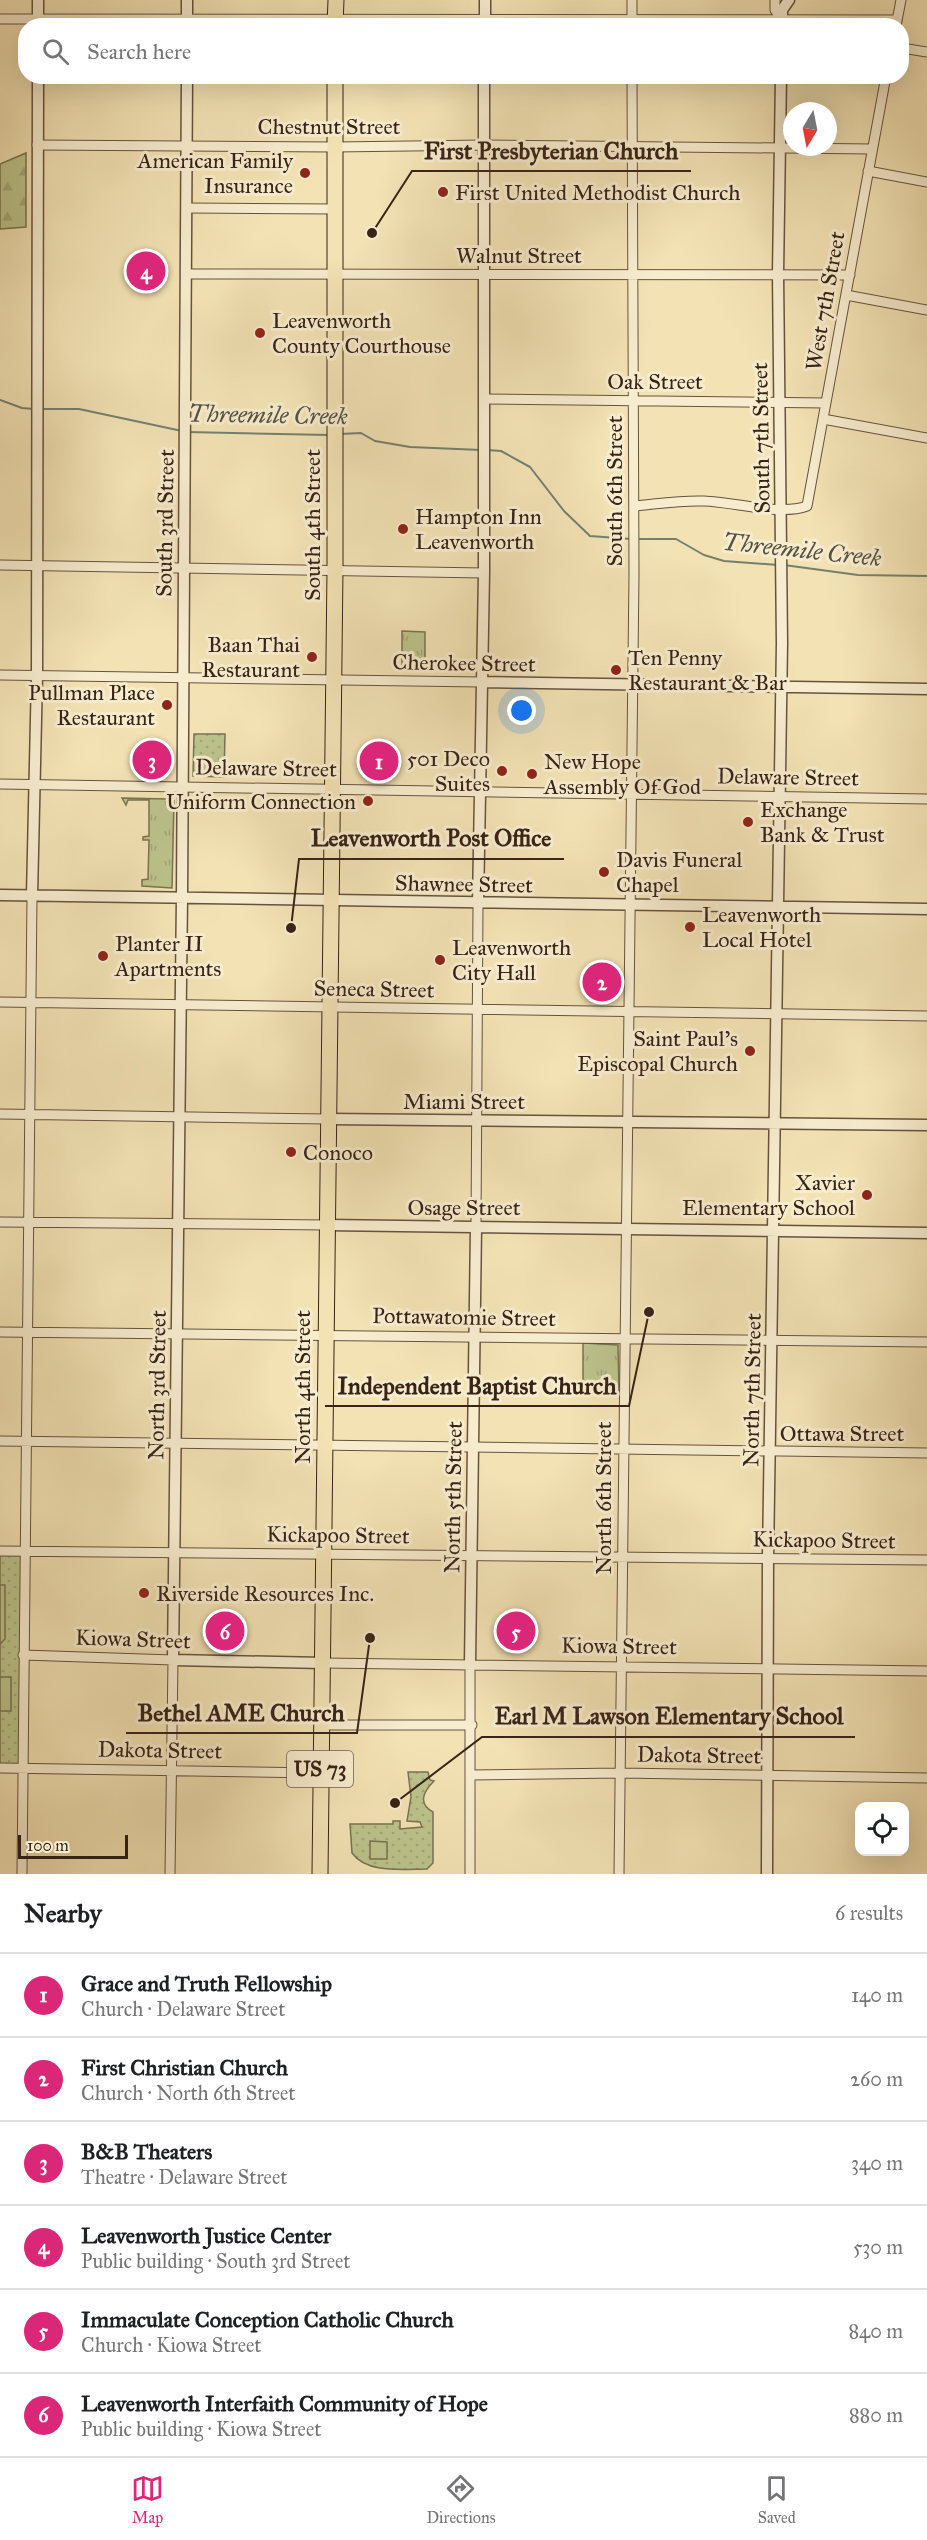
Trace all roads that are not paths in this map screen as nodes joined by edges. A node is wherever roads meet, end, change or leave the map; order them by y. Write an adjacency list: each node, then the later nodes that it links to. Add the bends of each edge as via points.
1 (38, 0): 9 (street)
2 (187, 0): 10 (street)
3 (336, 0): 11 (highway)
4 (485, 0): 12 (street)
5 (632, 0): 13 (street)
6 (775, 0): 14 (street, via 774,10)
7 (789, 0): 15 (street)
8 (901, 0): 16 (street)
9 (38, 18)
10 (187, 18)
11 (335, 18)
12 (485, 18)
13 (632, 18)
14 (779, 18)
15 (782, 18)
16 (898, 18)
17 (0, 19): 18 (street)
18 (18, 20)
19 (909, 49): 20 (street)
20 (927, 52)
21 (38, 84): 28 (street)
22 (187, 84): 29 (street, South 3rd Street)
23 (335, 84): 31 (highway, South 4th Street / US 73)
24 (484, 84): 30 (street)
25 (632, 84): 32 (street, South 6th Street)
26 (781, 84): 33 (street, South 7th Street)
27 (884, 84): 34 (street, West 7th Street)
28 (38, 145): 29 (street, Chestnut Street); 56 (street)
29 (186, 145): 31 (street, Chestnut Street); 37 (street, South 3rd Street)
30 (484, 145): 31 (street, Chestnut Street); 32 (street, Chestnut Street); 40 (street)
31 (335, 147): 38 (highway, South 4th Street / US 73)
32 (633, 147): 33 (street, Chestnut Street); 42 (street, South 6th Street)
33 (780, 147): 34 (street, Chestnut Street); 41 (street, South 7th Street)
34 (872, 149): 35 (street, West 7th Street)
35 (868, 171): 36 (street); 43 (street, West 7th Street)
36 (927, 182)
37 (188, 208): 38 (street); 39 (street, South 3rd Street)
38 (335, 208): 44 (highway, South 4th Street / US 73)
39 (187, 274): 44 (street, Walnut Street); 57 (street, South 3rd Street)
40 (485, 274): 42 (street, Walnut Street); 44 (street, Walnut Street); 47 (street)
41 (778, 274): 42 (street, Walnut Street); 43 (street, Walnut Street); 49 (street, South 7th Street)
42 (634, 275): 48 (street, South 6th Street)
43 (850, 275): 45 (street, West 7th Street)
44 (334, 276): 58 (highway, South 4th Street / US 73)
45 (846, 295): 46 (street); 50 (street, West 7th Street)
46 (927, 310)
47 (484, 399): 48 (street, Oak Street); 59 (street)
48 (634, 401): 49 (street, Oak Street); 53 (street, South 6th Street)
49 (779, 401): 50 (street, Oak Street); 54 (street, South 7th Street)
50 (826, 403): 51 (street, West 7th Street)
51 (823, 419): 52 (street); 54 (street, West 7th Street, via 807,506)
52 (927, 438)
53 (634, 506): 54 (street, via 701,501); 65 (street, South 6th Street)
54 (781, 510): 66 (street, South 7th Street)
55 (0, 566): 56 (street)
56 (37, 566): 57 (street); 61 (street)
57 (184, 568): 58 (street); 62 (street, South 3rd Street)
58 (335, 570): 59 (street); 63 (highway, South 4th Street / US 73)
59 (484, 573): 64 (street)
60 (0, 675): 61 (street, Cherokee Street)
61 (37, 675): 62 (street, Cherokee Street); 69 (street)
62 (183, 676): 63 (street, Cherokee Street); 70 (street, South 3rd Street)
63 (333, 681): 64 (street, Cherokee Street); 71 (highway, South 4th Street / US 73)
64 (482, 682): 65 (street, Cherokee Street); 72 (street)
65 (632, 685): 66 (street, Cherokee Street); 73 (street, South 6th Street)
66 (781, 687): 67 (street, Cherokee Street); 74 (street, South 7th Street)
67 (927, 689)
68 (0, 784): 69 (street, Delaware Street)
69 (34, 785): 70 (street, Delaware Street); 77 (street)
70 (183, 787): 71 (street, Delaware Street); 78 (street, South 3rd Street)
71 (331, 788): 72 (street, Delaware Street); 79 (highway, South 4th Street / US 73)
72 (480, 790): 73 (street, Delaware Street); 80 (street)
73 (630, 793): 74 (street, Delaware Street); 81 (street, South 6th Street)
74 (779, 796): 75 (street, Delaware Street); 82 (street, South 7th Street)
75 (927, 799)
76 (0, 895): 77 (street, Shawnee Street)
77 (32, 896): 78 (street, Shawnee Street); 85 (street)
78 (182, 897): 79 (street, Shawnee Street); 86 (street, North 3rd Street)
79 (330, 901): 80 (street, Shawnee Street); 87 (highway, North 4th Street / US 73)
80 (478, 904): 81 (street, Shawnee Street); 88 (street, North 5th Street)
81 (629, 906): 82 (street, Shawnee Street); 89 (street, North 6th Street)
82 (777, 908): 83 (street, Shawnee Street); 90 (street, North 7th Street)
83 (927, 909)
84 (0, 1002): 85 (street, Seneca Street)
85 (31, 1003): 86 (street, Seneca Street); 93 (street)
86 (180, 1004): 87 (street, Seneca Street); 94 (street, North 3rd Street)
87 (329, 1008): 88 (street, Seneca Street); 95 (highway, North 4th Street / US 73)
88 (476, 1010): 89 (street, Seneca Street); 96 (street, North 5th Street)
89 (629, 1013): 90 (street, Seneca Street); 97 (street, North 6th Street)
90 (776, 1014): 91 (street, Seneca Street); 98 (street, North 7th Street)
91 (927, 1016)
92 (0, 1114): 93 (street, Miami Street)
93 (30, 1114): 94 (street, Miami Street); 101 (street)
94 (179, 1117): 95 (street, Miami Street); 102 (street, North 3rd Street)
95 (327, 1119): 96 (street, Miami Street); 103 (highway, North 4th Street / US 73)
96 (475, 1121): 97 (street, Miami Street); 104 (street, North 5th Street)
97 (627, 1122): 98 (street, Miami Street); 105 (street, North 6th Street)
98 (775, 1122): 99 (street, Miami Street); 106 (street, North 7th Street)
99 (927, 1125)
100 (0, 1222): 101 (street, Osage Street)
101 (29, 1222): 102 (street, Osage Street); 109 (street)
102 (178, 1225): 103 (street, Osage Street); 110 (street, North 3rd Street)
103 (327, 1225): 104 (street, Osage Street); 111 (highway, North 4th Street / US 73)
104 (476, 1227): 105 (street, Osage Street); 112 (street, North 5th Street)
105 (627, 1227): 106 (street, Osage Street); 113 (street, North 6th Street)
106 (774, 1230): 107 (street, Osage Street); 114 (street, North 7th Street)
107 (927, 1233)
108 (0, 1332): 109 (street, Pottawatomie Street)
109 (27, 1332): 110 (street, Pottawatomie Street); 117 (street)
110 (177, 1333): 111 (street, Pottawatomie Street); 118 (street, North 3rd Street)
111 (325, 1335): 112 (street, Pottawatomie Street); 119 (highway, North 4th Street / US 73)
112 (475, 1337): 113 (street, Pottawatomie Street); 120 (street, North 5th Street)
113 (625, 1338): 114 (street, Pottawatomie Street); 121 (street, North 6th Street)
114 (772, 1340): 115 (street, Pottawatomie Street); 122 (street, North 7th Street)
115 (927, 1342)
116 (0, 1441): 117 (street, Ottawa Street)
117 (26, 1442): 118 (street, Ottawa Street); 125 (street)
118 (176, 1444): 119 (street, Ottawa Street); 126 (street, North 3rd Street)
119 (323, 1446): 120 (street, Ottawa Street); 127 (highway, North 4th Street / US 73)
120 (474, 1449): 121 (street, Ottawa Street); 128 (street, North 5th Street)
121 (622, 1449): 122 (street, Ottawa Street); 129 (street, North 6th Street)
122 (770, 1452): 123 (street, Ottawa Street); 130 (street, North 7th Street)
123 (927, 1453)
124 (0, 1551): 125 (street, Kickapoo Street)
125 (24, 1551): 126 (street, Kickapoo Street); 132 (street)
126 (174, 1553): 127 (street, Kickapoo Street); 133 (street, North 3rd Street)
127 (324, 1555): 128 (street, Kickapoo Street); 134 (highway, North 4th Street / US 73)
128 (471, 1556): 129 (street, Kickapoo Street); 135 (street, North 5th Street)
129 (622, 1557): 130 (street, Kickapoo Street); 136 (street, North 6th Street)
130 (768, 1558): 131 (street, Kickapoo Street); 137 (street, North 7th Street)
131 (927, 1560)
132 (23, 1655): 133 (street, Kiowa Street); 142 (street)
133 (173, 1660): 134 (street, Kiowa Street); 143 (street, North 3rd Street)
134 (323, 1663): 135 (street, Kiowa Street); 139 (highway, North 4th Street / US 73)
135 (471, 1664): 136 (street, Kiowa Street); 140 (street, North 5th Street)
136 (622, 1666): 137 (street, Kiowa Street); 145 (street, North 6th Street)
137 (768, 1668): 138 (street, Kiowa Street); 147 (street, North 7th Street)
138 (927, 1671)
139 (321, 1725): 140 (street); 144 (highway, North 4th Street / US 73)
140 (471, 1725): 146 (street, North 5th Street)
141 (0, 1768): 142 (street, Dakota Street)
142 (22, 1768): 143 (street, Dakota Street); 149 (street)
143 (171, 1769): 144 (street, Dakota Street); 150 (street, North 3rd Street)
144 (320, 1773): 151 (highway, North 4th Street / US 73)
145 (620, 1773): 146 (street, Dakota Street); 147 (street, Dakota Street); 153 (street, North 6th Street)
146 (471, 1775): 152 (street, North 5th Street)
147 (768, 1776): 148 (street, Dakota Street); 154 (street, North 7th Street)
148 (927, 1778)
149 (22, 1874)
150 (170, 1874)
151 (320, 1874)
152 (470, 1874)
153 (619, 1874)
154 (767, 1874)

